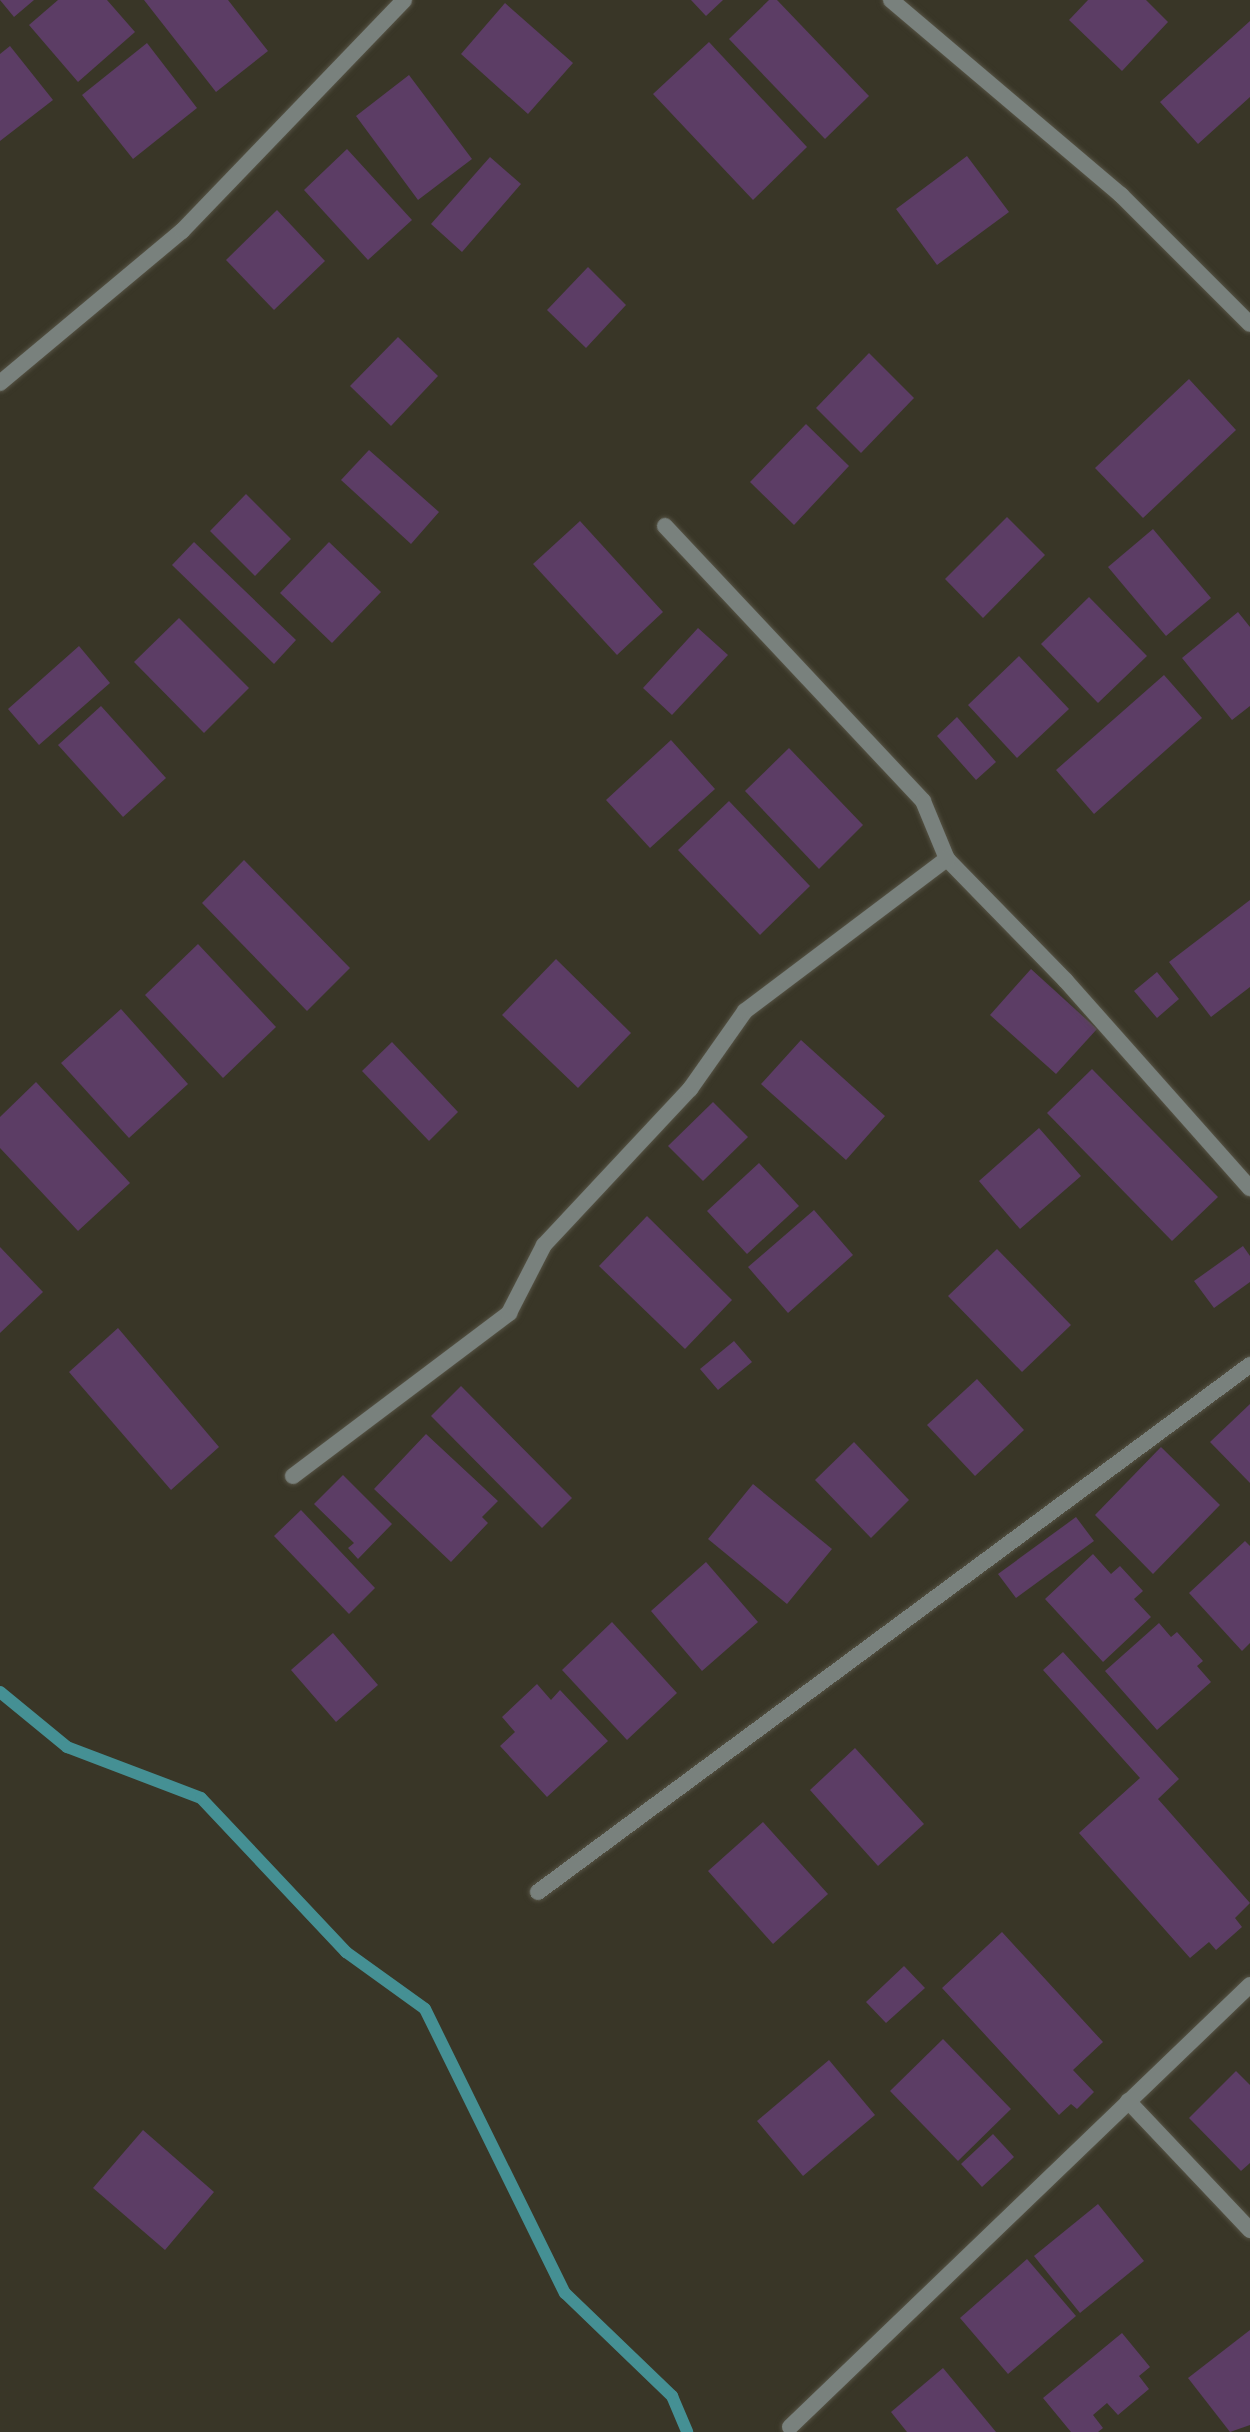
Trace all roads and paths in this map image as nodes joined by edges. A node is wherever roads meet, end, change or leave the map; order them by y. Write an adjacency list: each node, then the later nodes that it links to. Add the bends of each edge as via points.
1 (404, 0): 4 (street, via 182,231)
2 (891, 0): 3 (street, via 1121,195)
3 (1250, 324)
4 (0, 383)
5 (665, 526): 6 (street, via 923,801)
6 (947, 859): 7 (street, via 1066,981); 9 (street, via 745,1011 690,1089 544,1245 509,1313)
7 (1250, 1188)
8 (1250, 1365): 10 (street)
9 (293, 1476)
10 (538, 1892)
11 (1250, 1985): 12 (street)
12 (1128, 2101): 13 (street); 14 (street)
13 (1250, 2230)
14 (790, 2427)

